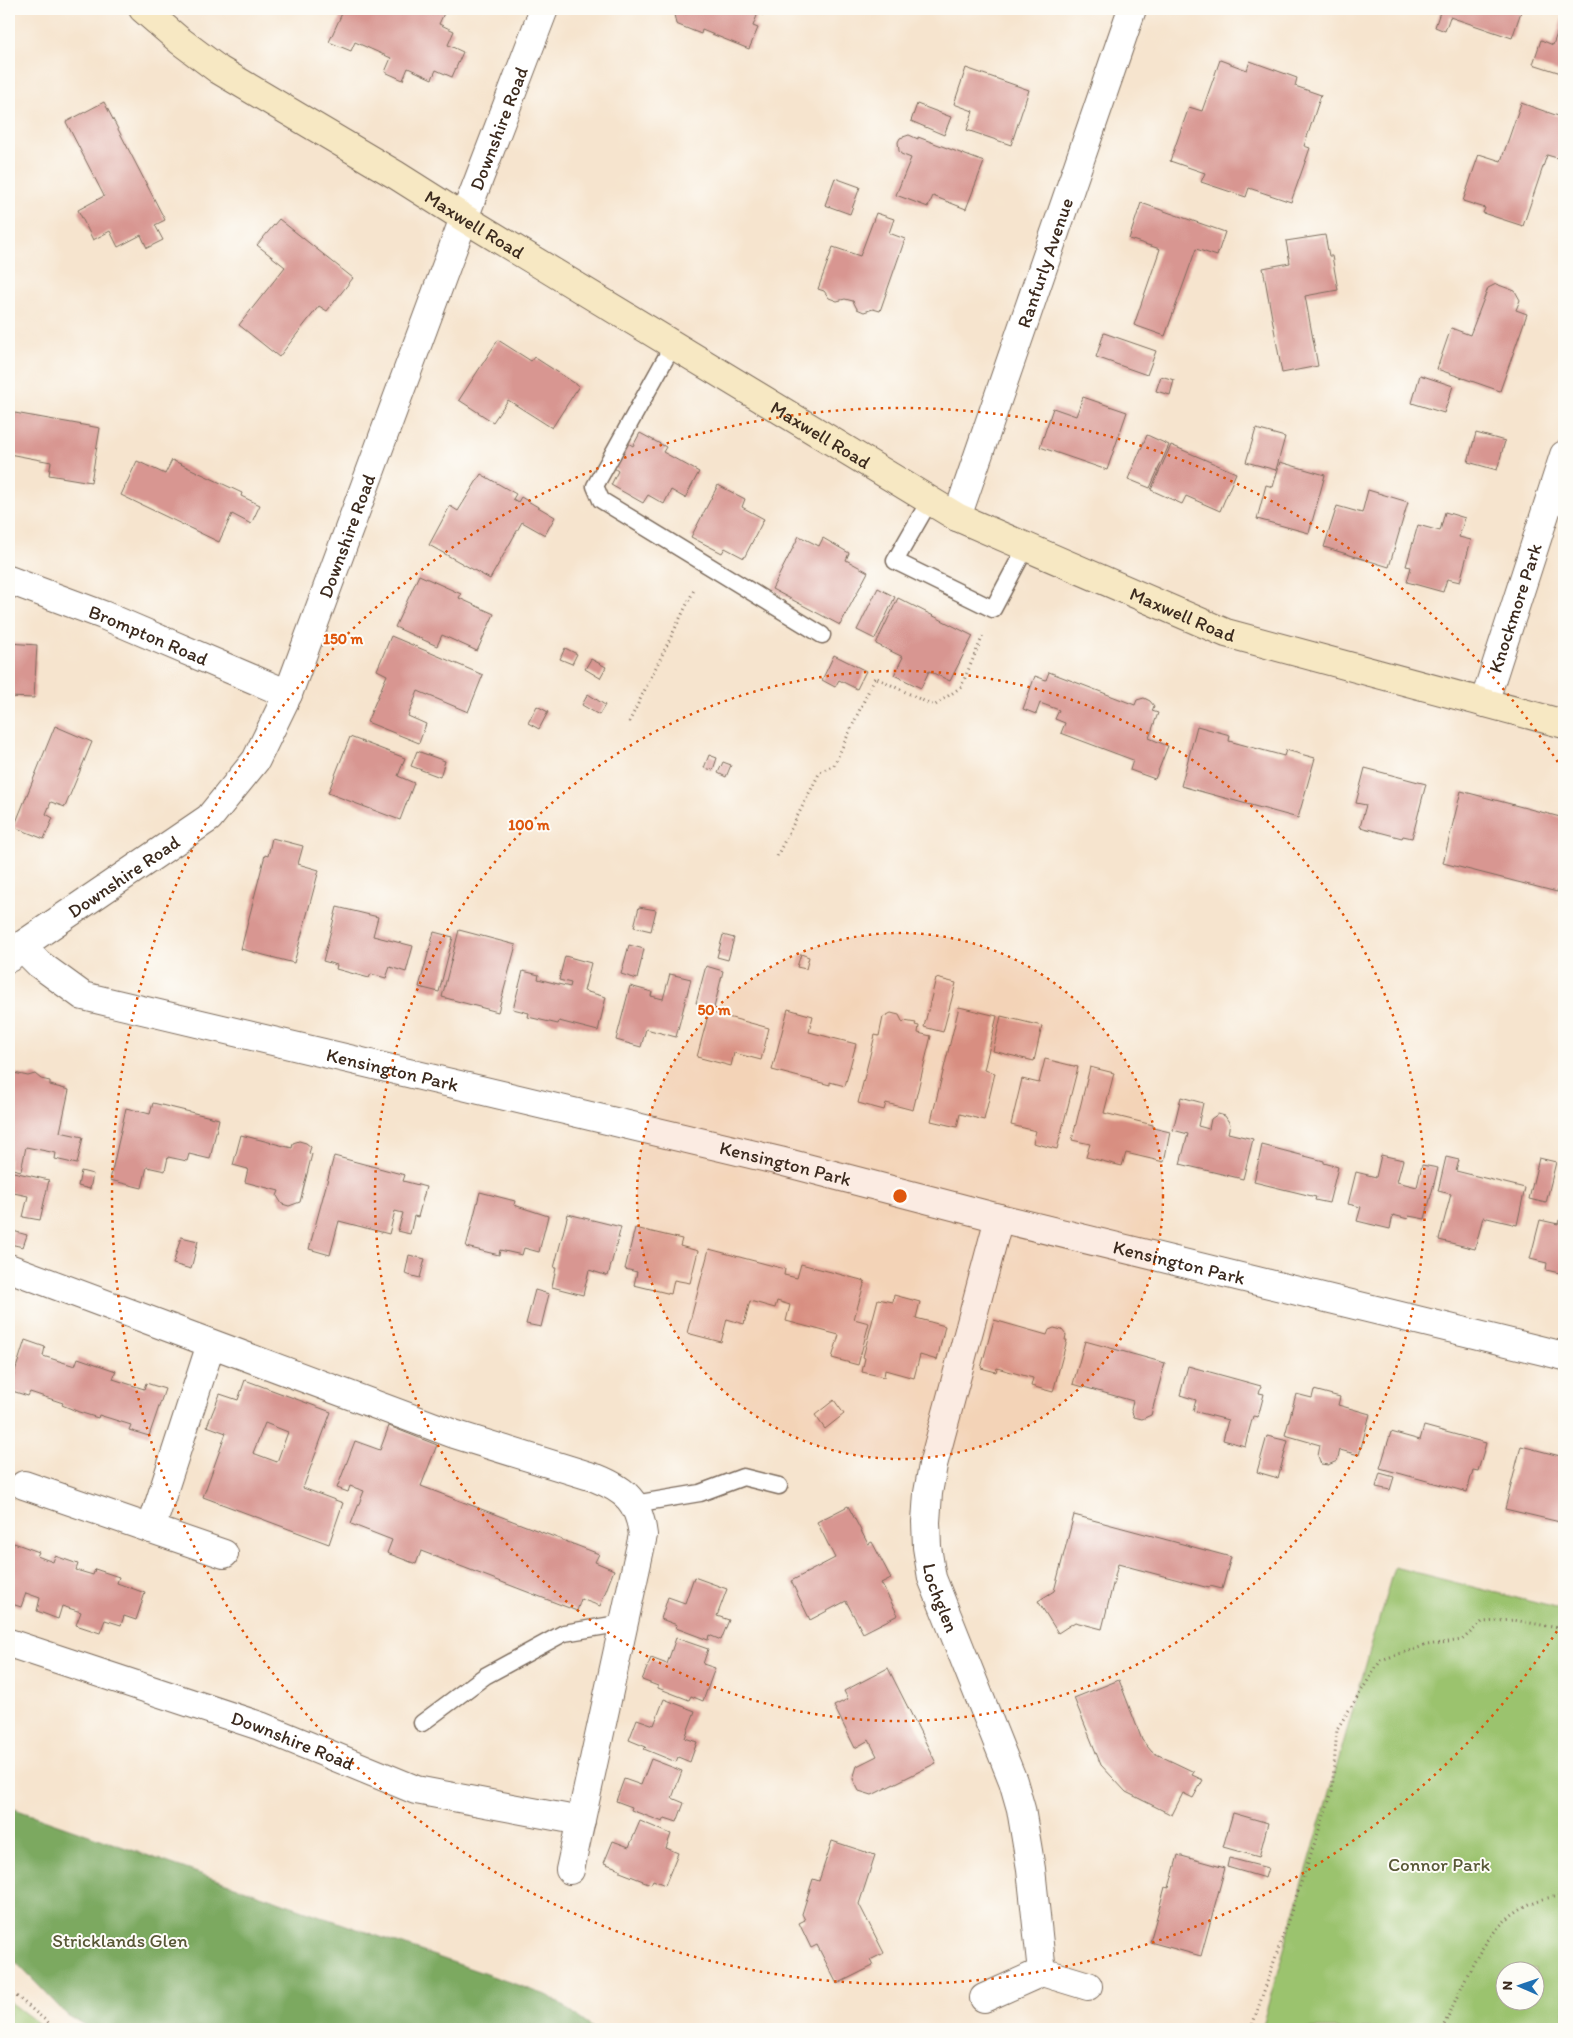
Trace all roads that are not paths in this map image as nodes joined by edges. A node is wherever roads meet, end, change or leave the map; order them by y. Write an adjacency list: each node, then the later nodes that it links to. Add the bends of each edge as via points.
1 (143, 9): 4 (street, Maxwell Road, via 219,70)
2 (544, 9): 4 (street, Downshire Road)
3 (1132, 9): 8 (street, Ranfurly Avenue)
4 (464, 218): 5 (street, Maxwell Road); 12 (street, Downshire Road)
5 (673, 345): 7 (street, Maxwell Road); 11 (lane, via 596,486 601,500)
6 (1564, 455): 13 (street, Knockmore Park)
7 (930, 500): 8 (street, Maxwell Road); 9 (lane, via 895,561 993,609)
8 (957, 517): 9 (street, Maxwell Road)
9 (1026, 547): 13 (street, Maxwell Road, via 1226,633)
10 (9, 580): 12 (street, Brompton Road, via 104,615)
11 (822, 635)
12 (288, 694): 15 (street, Downshire Road, via 256,760 209,818)
13 (1484, 703): 14 (street, Maxwell Road)
14 (1564, 724)
15 (15, 952): 16 (street, Kensington Park, via 39,964 83,996 770,1159)
16 (999, 1218): 19 (street, Kensington Park); 30 (street, Lochglen, via 934,1465 928,1493 926,1547 935,1586 1004,1753 1021,1809)
17 (9, 1268): 18 (street)
18 (212, 1344): 22 (street, via 454,1434 596,1478 624,1493); 23 (street)
19 (1564, 1356)
20 (24, 1485): 23 (street)
21 (779, 1486): 22 (lane, via 744,1477 700,1493)
22 (634, 1504): 25 (street, via 641,1519 642,1535)
23 (151, 1529): 24 (street)
24 (224, 1554)
25 (624, 1623): 27 (lane, via 564,1633 485,1676); 28 (street)
26 (9, 1643): 28 (street, Downshire Road, via 260,1726 416,1790)
27 (422, 1723)
28 (581, 1822): 29 (street)
29 (570, 1870)
30 (1042, 1972): 31 (street); 32 (street)
31 (1088, 1986)
32 (984, 1998)

